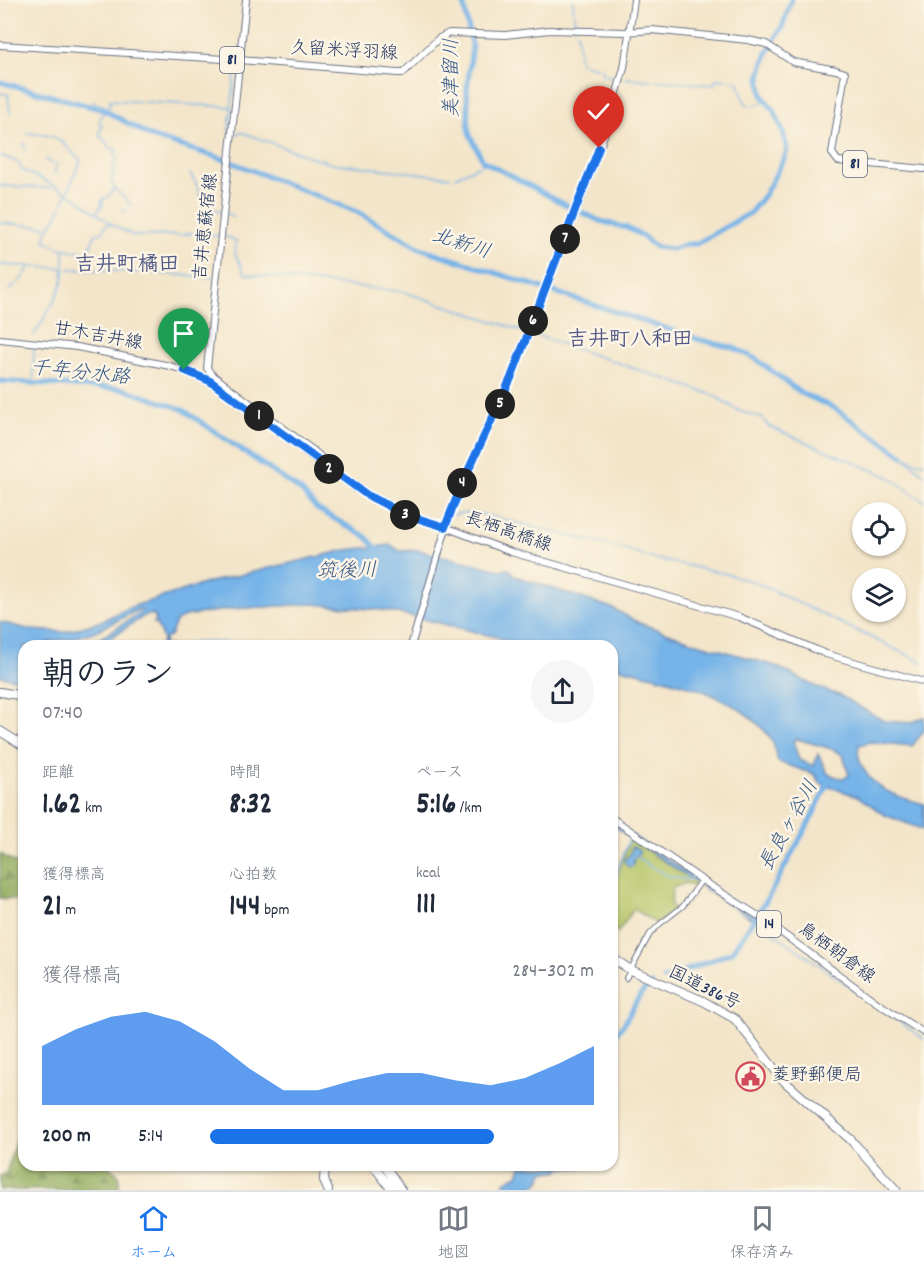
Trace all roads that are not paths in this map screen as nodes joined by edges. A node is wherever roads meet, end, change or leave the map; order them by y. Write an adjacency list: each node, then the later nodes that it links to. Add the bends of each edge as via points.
1 (246, 0): 5 (main road, 吉井恵蘇宿線)
2 (634, 0): 3 (main road, 長栖高橋線)
3 (629, 31): 5 (main road, 久留米浮羽線 / 81, via 449,33 398,73); 6 (main road, 久留米浮羽線 / 81, via 748,40 766,44 792,62 845,74 832,153 838,161); 9 (main road, 長栖高橋線, via 621,79 581,199)
4 (0, 45): 5 (main road, 久留米浮羽線 / 81)
5 (240, 60): 8 (main road, 吉井恵蘇宿線, via 208,371)
6 (924, 169)
7 (0, 339): 8 (main road, 甘木吉井線, via 77,346 196,374)
8 (338, 474): 9 (main road, 吉井恵蘇宿線, via 389,507)
9 (445, 529): 10 (main road); 11 (main road, 長栖高橋線, via 511,552 740,617 826,654)
10 (413, 640)
11 (924, 682)
12 (0, 692): 13 (highway)
13 (18, 695)
14 (0, 725): 16 (highway)
15 (0, 731): 17 (highway)
16 (18, 736)
17 (18, 742)
18 (618, 822): 19 (main road, 鳥栖朝倉線 / 14)
19 (702, 881): 21 (street, via 683,906 650,934); 23 (main road, 鳥栖朝倉線 / 14, via 760,917)
20 (618, 962): 21 (highway, 国道386号)
21 (631, 970): 22 (street); 31 (highway, 国道386号, via 735,1019 784,1082 850,1138)
22 (626, 978)
23 (924, 1033)
24 (325, 1171): 28 (highway)
25 (378, 1171): 29 (highway)
26 (382, 1171): 29 (highway)
27 (389, 1171): 30 (highway)
28 (328, 1190)
29 (394, 1190)
30 (402, 1190)
31 (896, 1190)

